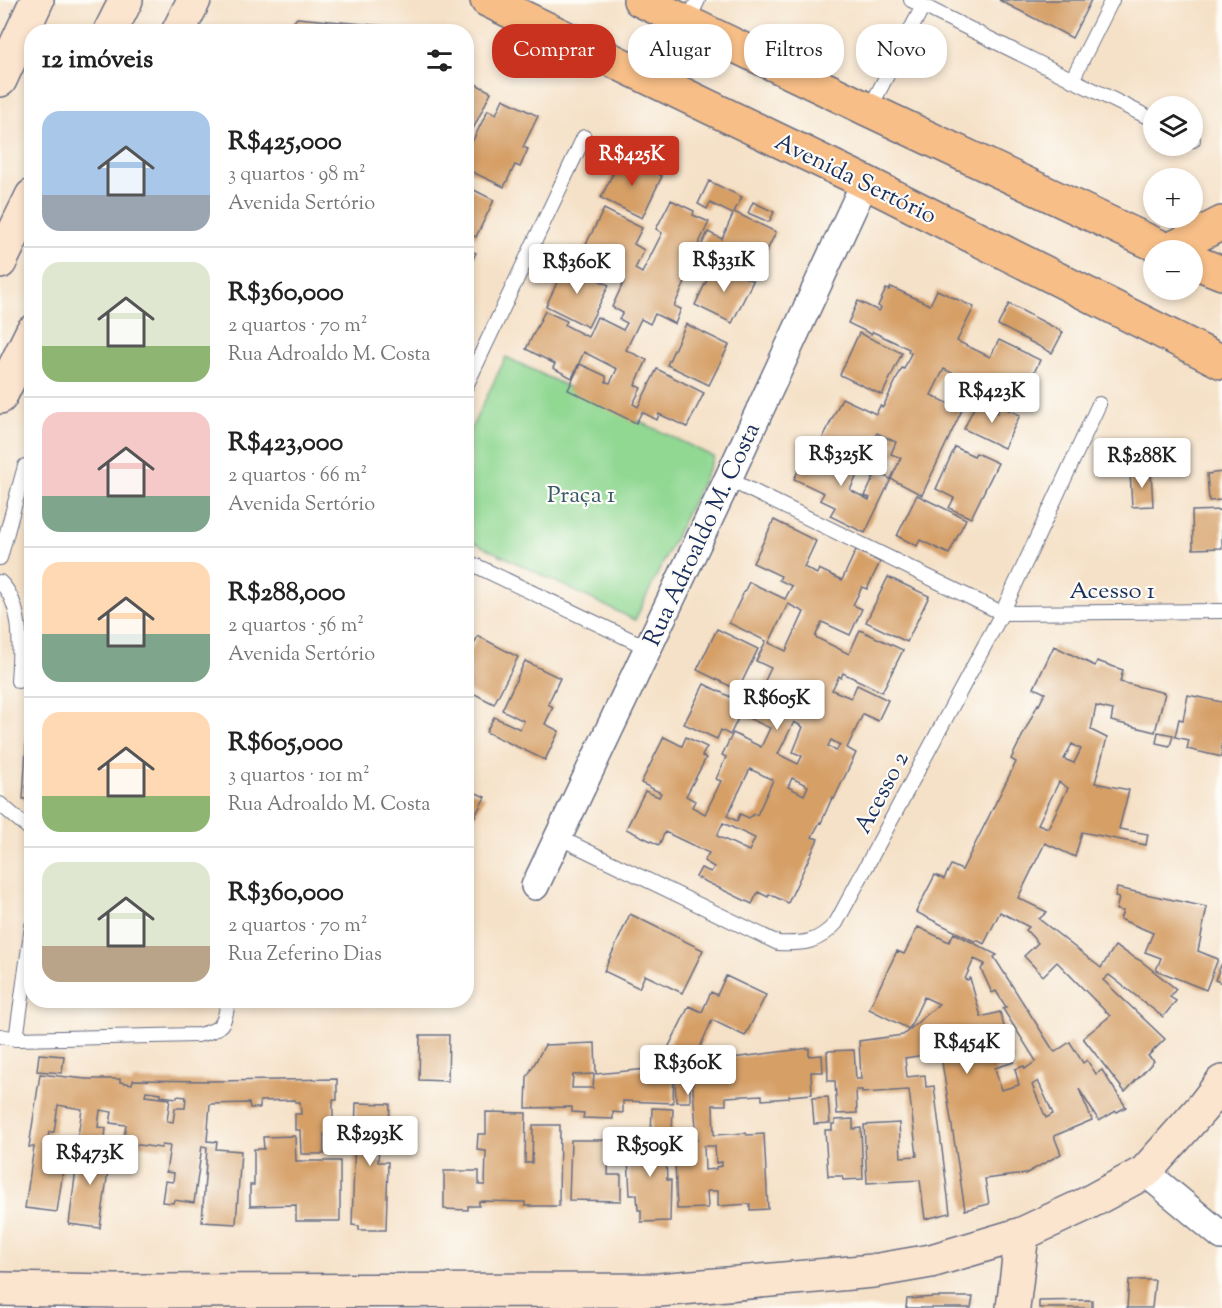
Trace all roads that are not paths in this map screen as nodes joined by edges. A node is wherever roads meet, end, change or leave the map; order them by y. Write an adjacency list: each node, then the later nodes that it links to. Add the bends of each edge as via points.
1 (37, 0): 9 (street)
2 (126, 0): 10 (street)
3 (194, 0): 11 (street)
4 (487, 0): 18 (main road, Avenida Sertório)
5 (640, 0): 8 (main road)
6 (1112, 0): 14 (lane)
7 (917, 3): 14 (lane); 15 (lane)
8 (693, 11): 15 (main road)
9 (26, 24)
10 (115, 24)
11 (182, 24)
12 (24, 28): 13 (street)
13 (0, 80)
14 (1072, 80): 16 (lane)
15 (869, 110): 21 (main road)
16 (1143, 115)
17 (584, 137): 28 (lane)
18 (865, 182): 27 (main road, Avenida Sertório); 32 (street, Rua Adroaldo M. Costa)
19 (24, 212): 23 (street)
20 (1222, 223): 22 (main road)
21 (1147, 240)
22 (1188, 240)
23 (0, 261)
24 (1203, 265): 25 (main road)
25 (1222, 273)
26 (24, 348): 29 (street)
27 (1222, 362)
28 (474, 369)
29 (0, 397)
30 (1099, 404): 37 (lane, Acesso 2)
31 (24, 470): 33 (lane)
32 (728, 479): 37 (lane); 38 (street, Rua Adroaldo M. Costa)
33 (0, 558)
34 (474, 565): 38 (lane)
35 (0, 582): 39 (lane, via 15,605 20,648)
36 (1222, 611): 37 (lane, Acesso 1)
37 (1002, 613): 42 (lane, Acesso 2, via 836,923 813,941 778,943)
38 (648, 648): 42 (street, Rua Adroaldo M. Costa)
39 (18, 681)
40 (0, 804): 41 (lane)
41 (24, 824)
42 (558, 837): 43 (street, Rua Adroaldo M. Costa)
43 (535, 886)
44 (24, 982): 47 (lane)
45 (227, 1008): 47 (lane, via 222,1024 210,1033 198,1035)
46 (0, 1036): 47 (lane)
47 (16, 1039)
48 (1222, 1082): 49 (street)
49 (1145, 1172): 50 (street); 51 (street)
50 (1022, 1234): 54 (street, via 931,1261); 55 (street)
51 (1222, 1236)
52 (0, 1289): 53 (street)
53 (343, 1299): 54 (street)
54 (657, 1299)
55 (1013, 1308)

